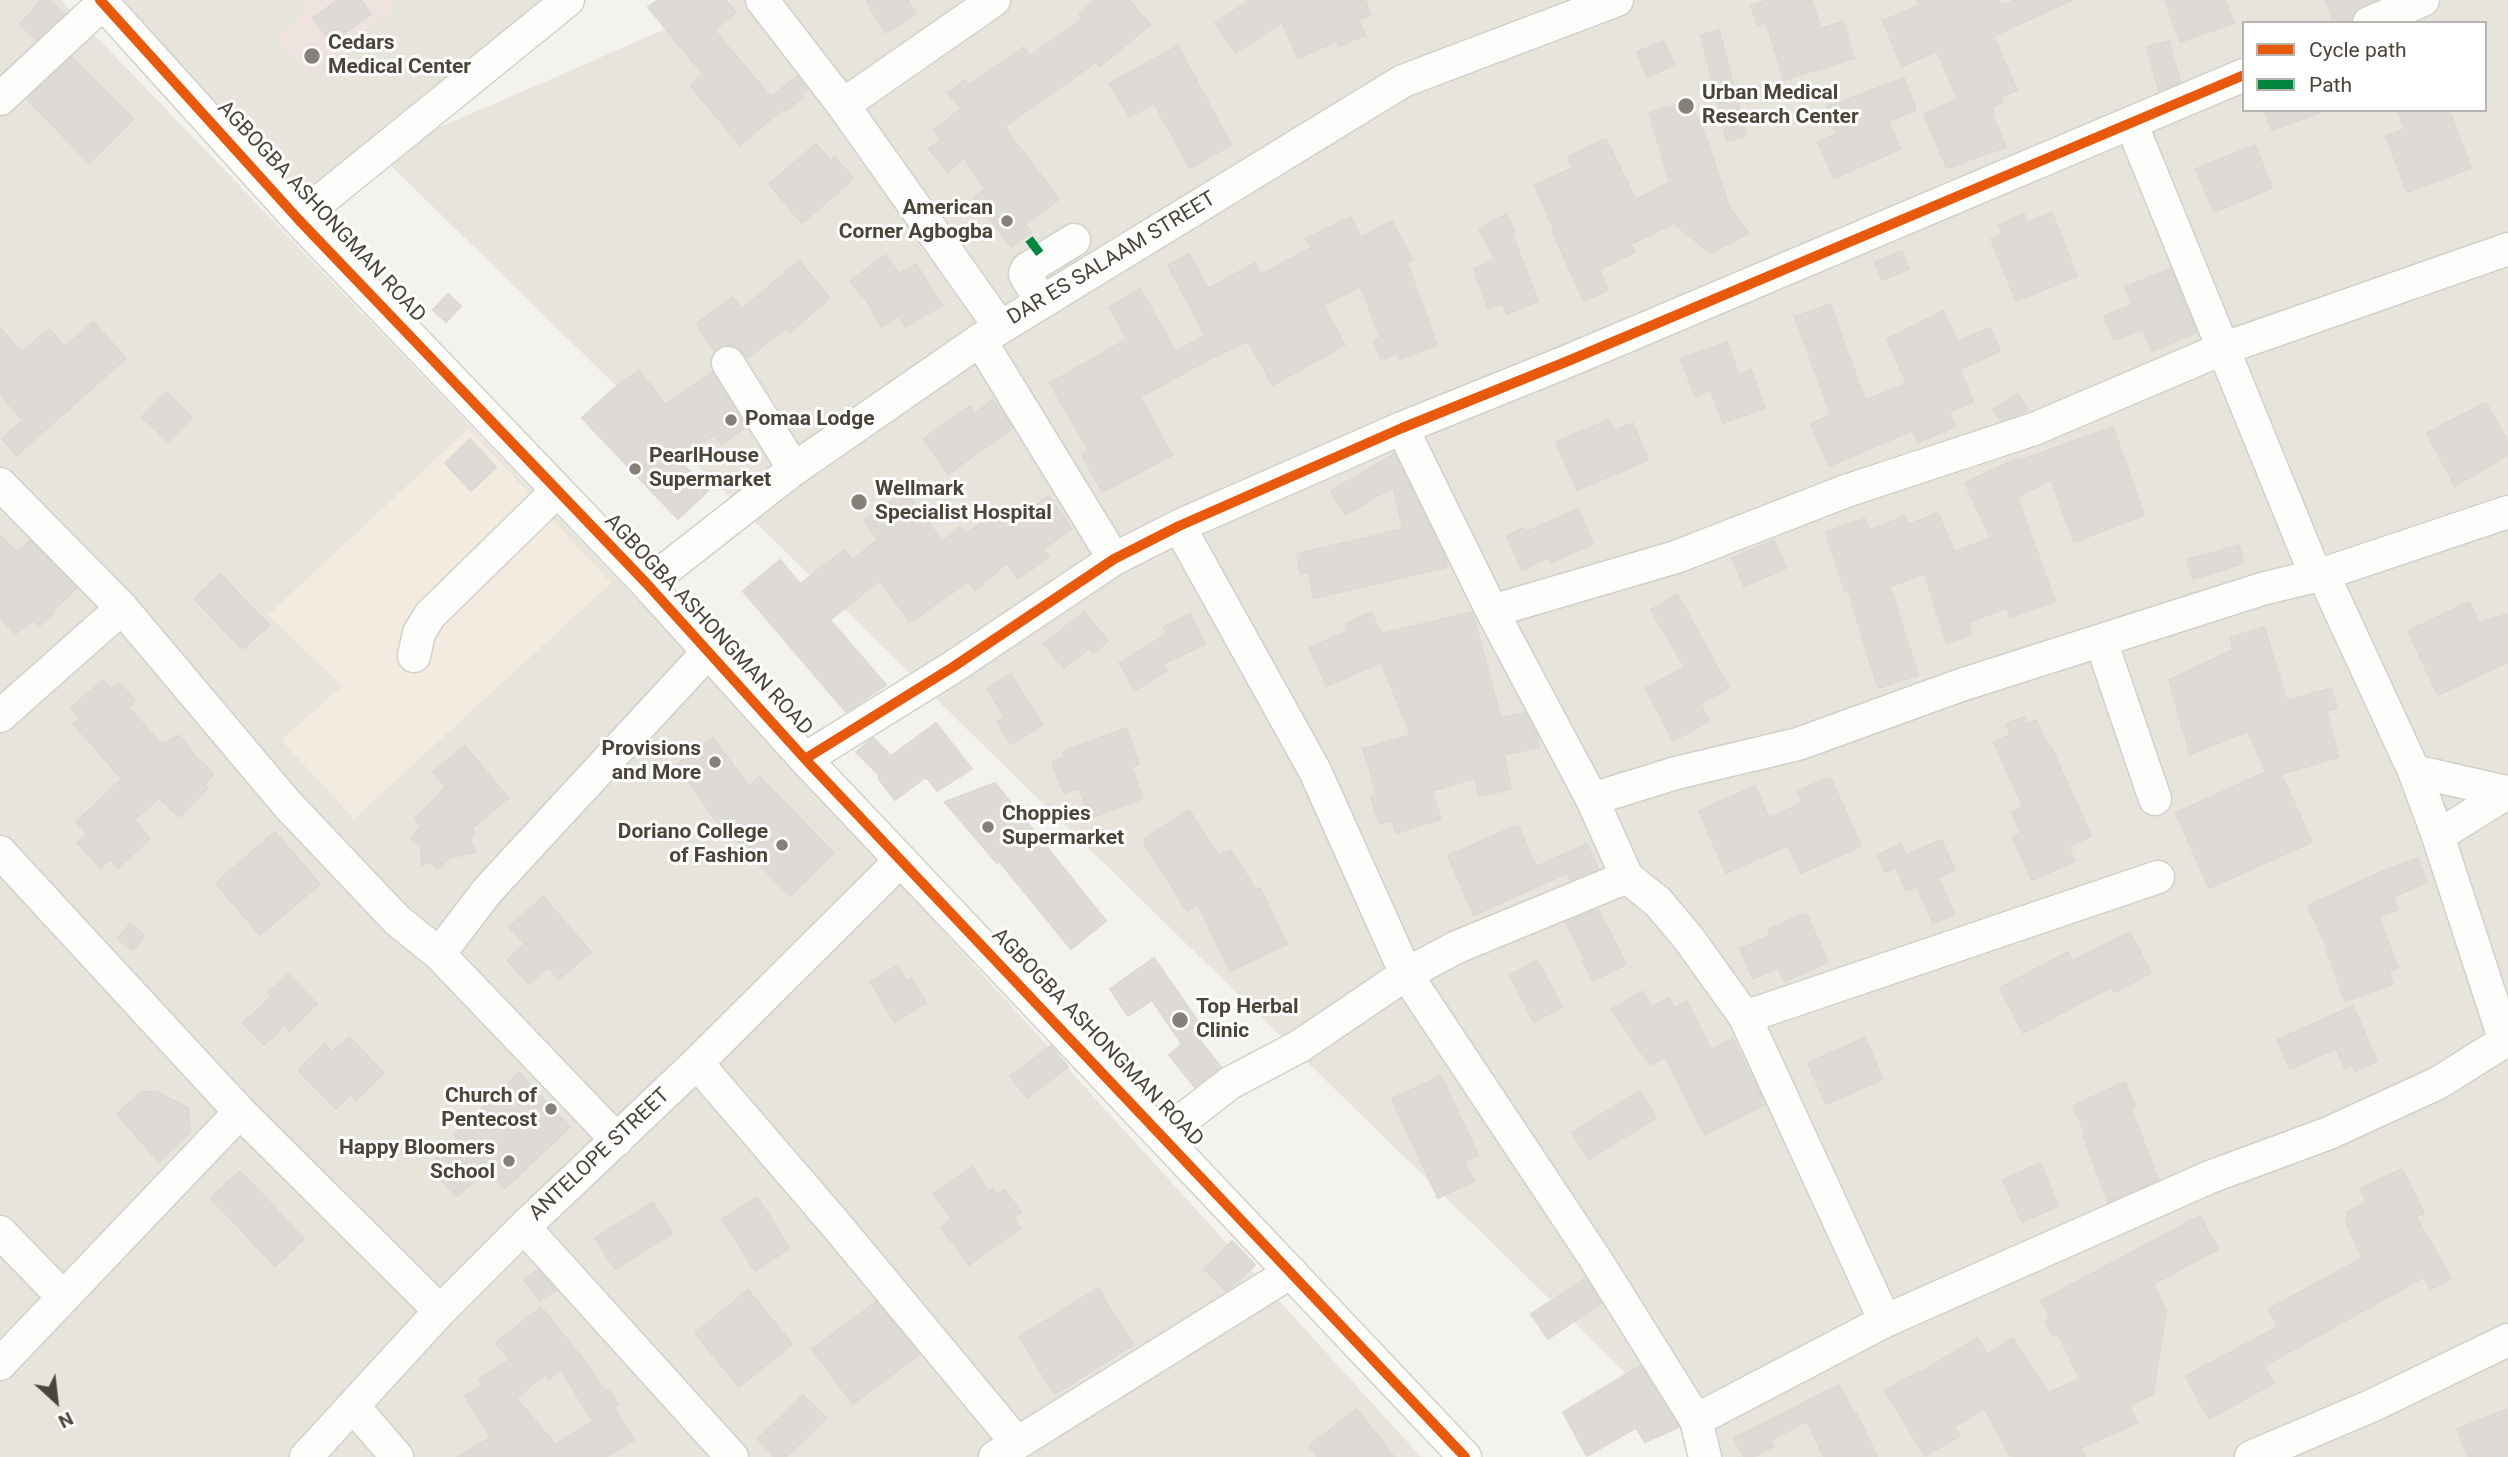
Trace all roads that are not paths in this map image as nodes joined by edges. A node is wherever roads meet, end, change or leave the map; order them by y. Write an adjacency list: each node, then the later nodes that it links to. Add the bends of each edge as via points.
1 (568, 0): 12 (street)
2 (762, 0): 10 (street)
3 (995, 0): 10 (street)
4 (1616, 0): 15 (street, DAR ES SALAAM STREET, via 1403,81)
5 (2423, 0): 7 (street)
6 (101, 1): 9 (street); 12 (street, AGBOGBA ASHONGMAN ROAD)
7 (2374, 21)
8 (2242, 76): 11 (street)
9 (0, 99)
10 (843, 105): 16 (street)
11 (2131, 123): 17 (street); 19 (street)
12 (299, 219): 22 (street, AGBOGBA ASHONGMAN ROAD)
13 (1074, 240): 15 (street, via 1027,269 1025,274)
14 (2508, 249): 17 (street)
15 (1042, 302): 16 (street, DAR ES SALAAM STREET)
16 (990, 334): 20 (street, DAR ES SALAAM STREET); 25 (street)
17 (2222, 349): 26 (street); 29 (street, via 2035,429 1846,491 1676,557)
18 (728, 363): 20 (street)
19 (1402, 428): 24 (street); 29 (street)
20 (794, 469): 27 (street, DAR ES SALAAM STREET)
21 (0, 484): 28 (street)
22 (557, 491): 27 (street, AGBOGBA ASHONGMAN ROAD); 32 (street, via 430,615 419,633)
23 (2508, 512): 26 (street)
24 (1179, 526): 25 (street); 45 (street, via 1315,771)
25 (1114, 559): 34 (street)
26 (2319, 575): 30 (street); 35 (street)
27 (647, 584): 31 (street, AGBOGBA ASHONGMAN ROAD)
28 (122, 608): 33 (street); 44 (street, via 288,806 397,920)
29 (1492, 611): 37 (street)
30 (2101, 641): 37 (street, via 1798,744); 38 (street)
31 (707, 653): 34 (street, AGBOGBA ASHONGMAN ROAD); 44 (street, via 488,890)
32 (414, 656)
33 (0, 716)
34 (805, 759): 41 (street, AGBOGBA ASHONGMAN ROAD)
35 (2414, 771): 36 (street); 39 (street)
36 (2507, 792): 39 (street)
37 (1591, 799): 42 (street)
38 (2155, 799)
39 (2438, 836): 47 (street)
40 (0, 852): 49 (street)
41 (901, 860): 48 (street, ANTELOPE STREET); 50 (street, AGBOGBA ASHONGMAN ROAD)
42 (1627, 877): 45 (street, via 1457,947); 46 (street, via 1674,920)
43 (2158, 877): 46 (street)
44 (439, 954): 51 (street)
45 (1406, 974): 50 (street, via 1300,1046 1230,1083); 61 (street, via 1596,1259)
46 (1745, 1017): 57 (street)
47 (2507, 1040): 57 (street, via 2438,1083 2329,1133 2210,1177)
48 (696, 1063): 51 (street, ANTELOPE STREET); 62 (street, via 837,1226)
49 (240, 1112): 55 (street); 56 (street)
50 (1163, 1135): 54 (street, AGBOGBA ASHONGMAN ROAD)
51 (617, 1140): 52 (street, ANTELOPE STREET)
52 (524, 1227): 56 (street, ANTELOPE STREET); 65 (street)
53 (0, 1232): 55 (street)
54 (1291, 1272): 62 (street); 66 (street, AGBOGBA ASHONGMAN ROAD)
55 (63, 1297): 59 (street)
56 (440, 1311): 60 (street, ANTELOPE STREET)
57 (1885, 1321): 61 (street)
58 (2508, 1340): 68 (street)
59 (0, 1364)
60 (353, 1406): 63 (street, ANTELOPE STREET); 64 (street)
61 (1696, 1420): 67 (street)
62 (1006, 1450)
63 (306, 1457)
64 (397, 1457)
65 (732, 1457)
66 (1465, 1457)
67 (1705, 1457)
68 (2251, 1457)

